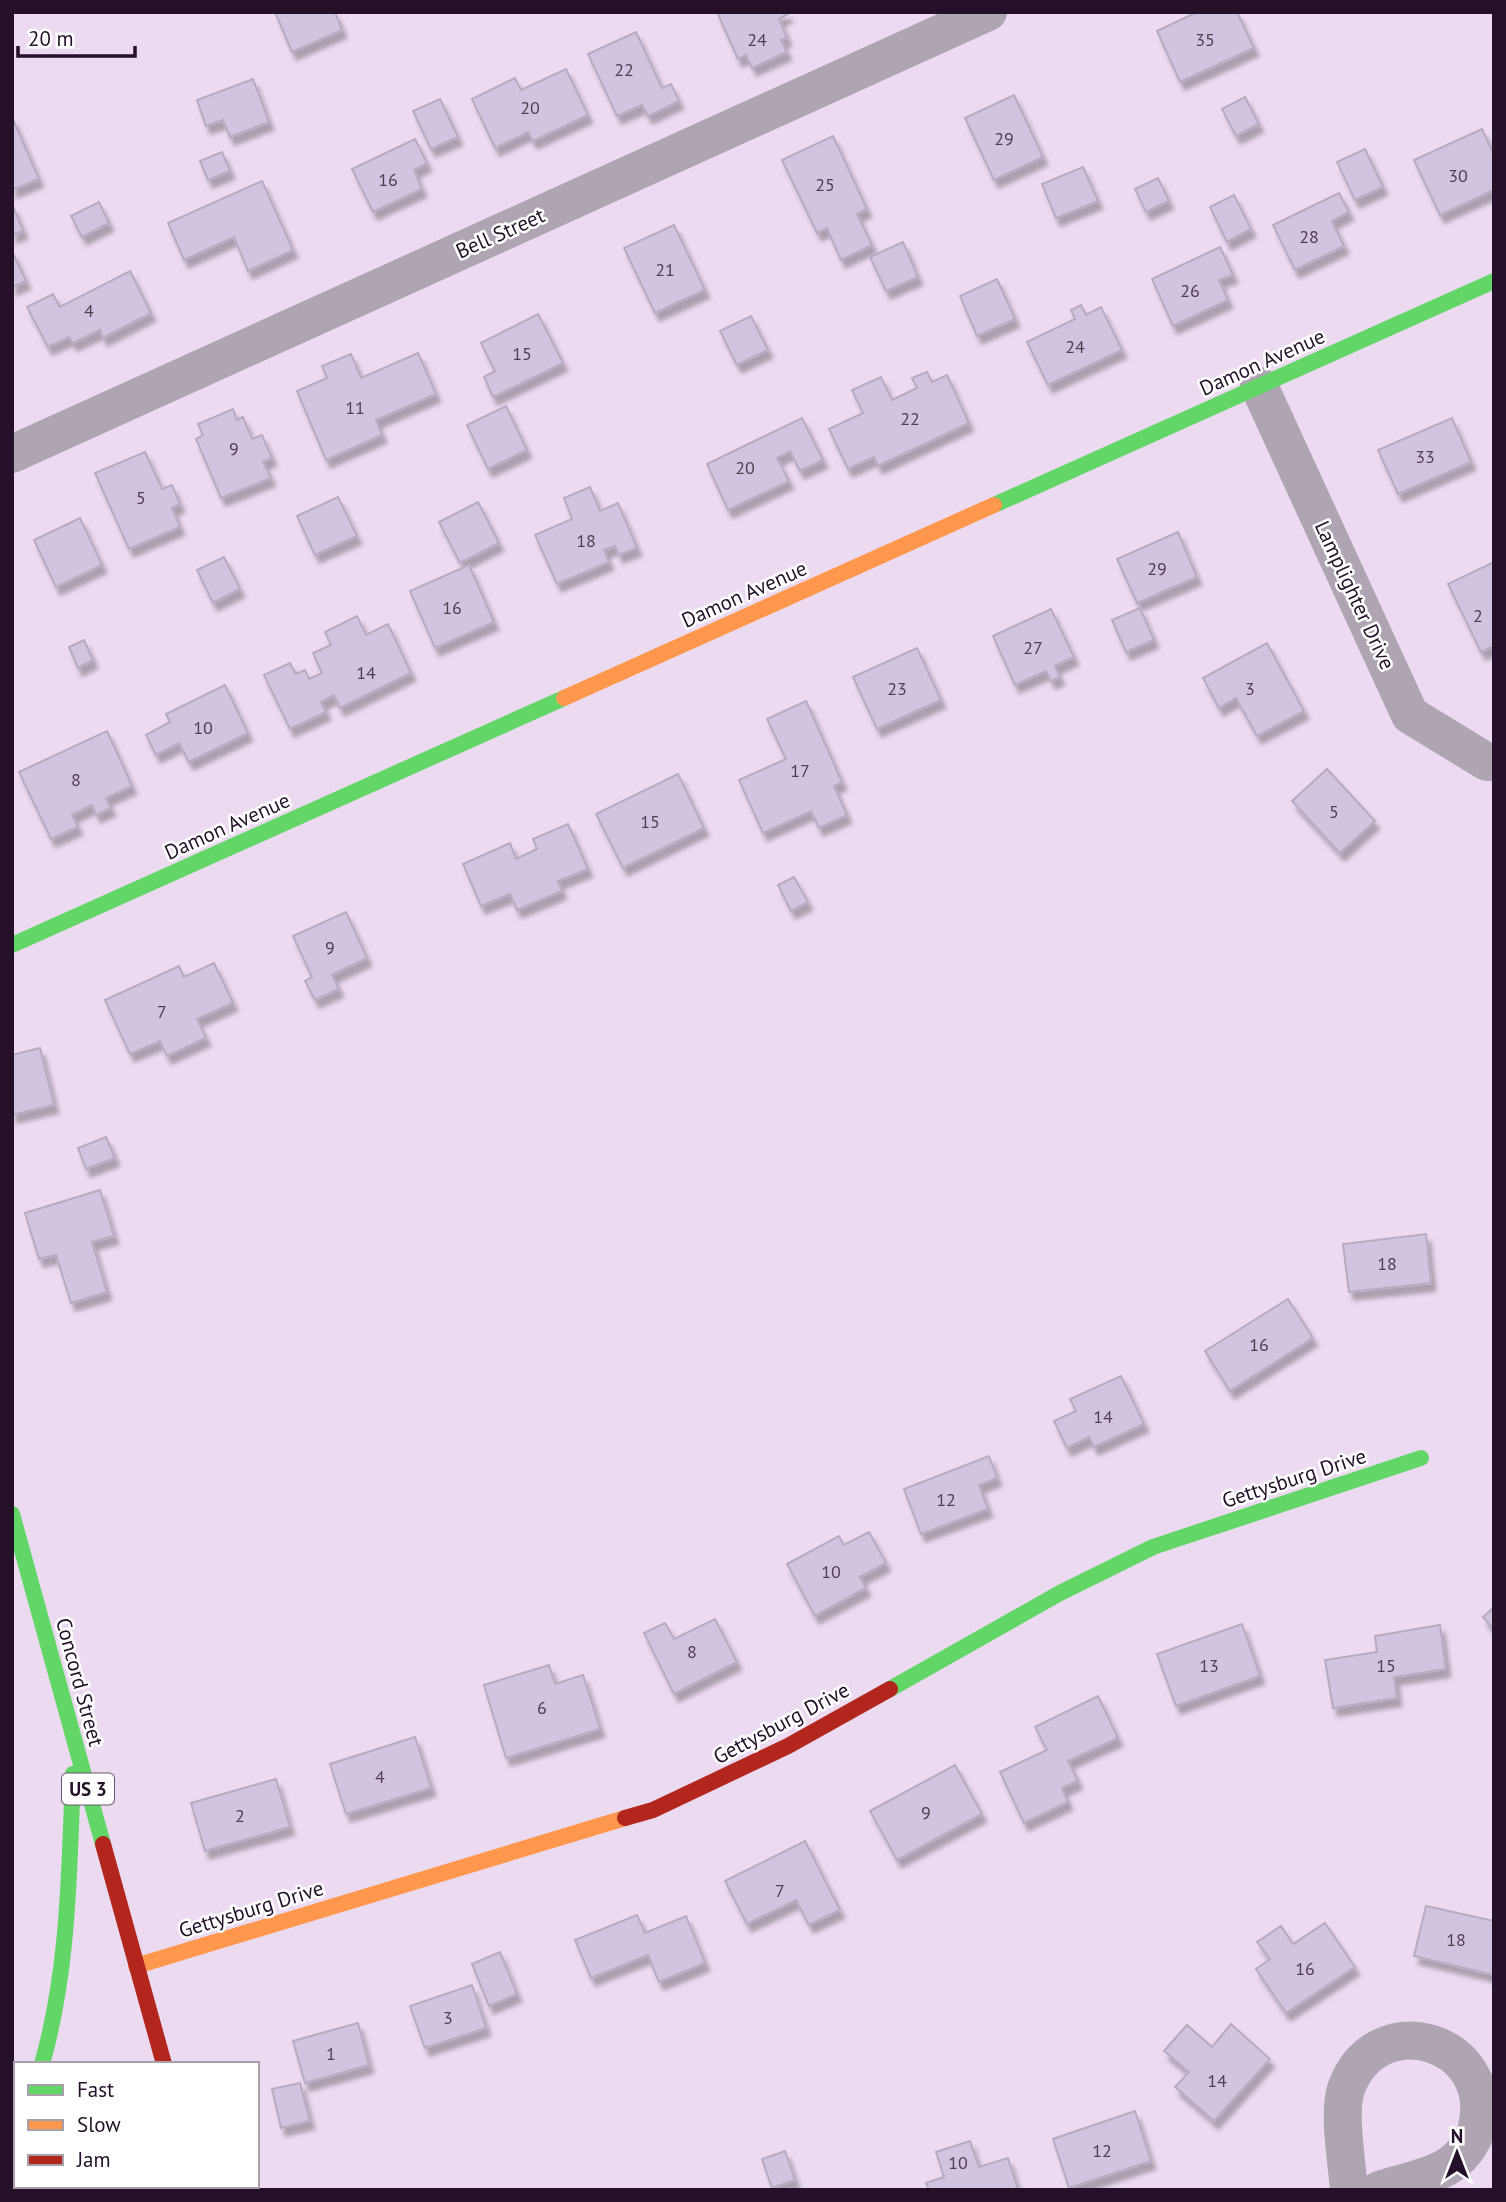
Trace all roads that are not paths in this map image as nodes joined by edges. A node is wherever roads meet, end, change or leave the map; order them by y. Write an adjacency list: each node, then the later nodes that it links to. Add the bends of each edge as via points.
1 (988, 12): 4 (street, Bell Street)
2 (1494, 281): 3 (street, Damon Avenue)
3 (1259, 386): 5 (street, Lamplighter Drive, via 1410,715); 6 (street, Damon Avenue)
4 (12, 454)
5 (1494, 762)
6 (12, 945)
7 (1421, 1458): 10 (street, Gettysburg Drive, via 1153,1547 1060,1593 788,1746 653,1811)
8 (12, 1514): 9 (street, Concord Street / US 3)
9 (75, 1741): 10 (street, Concord Street / US 3); 11 (street, via 64,1950)
10 (136, 1966): 12 (street, Concord Street / US 3)
11 (42, 2062)
12 (163, 2062)
13 (1349, 2190): 14 (street, via 1343,2114 1345,2092 1354,2071 1369,2054 1389,2043 1411,2039 1433,2043 1469,2070 1480,2112 1475,2135 1463,2154 1446,2167)
14 (1380, 2190)

